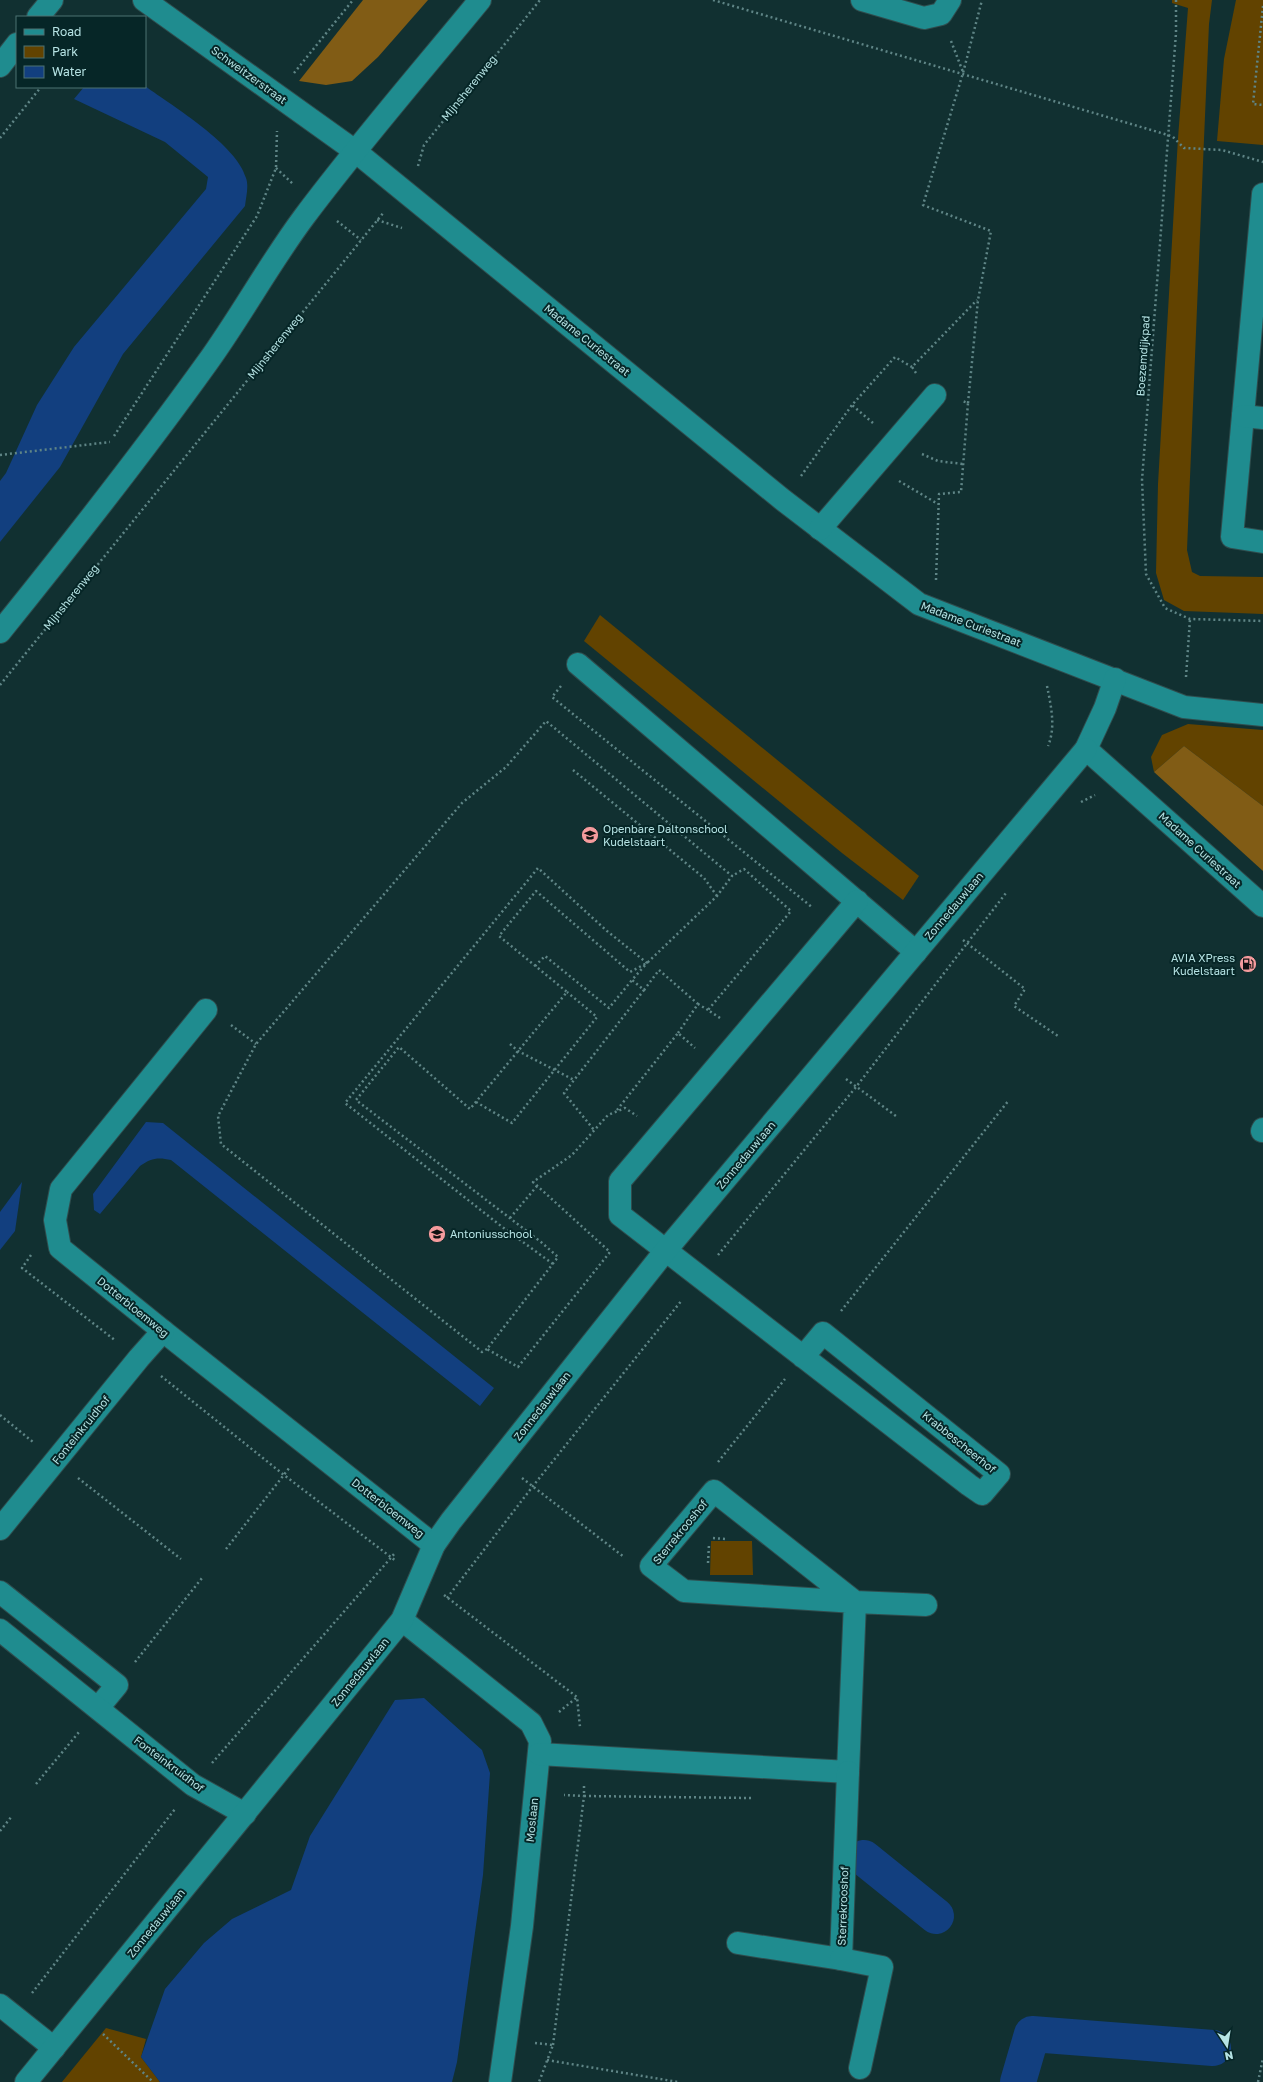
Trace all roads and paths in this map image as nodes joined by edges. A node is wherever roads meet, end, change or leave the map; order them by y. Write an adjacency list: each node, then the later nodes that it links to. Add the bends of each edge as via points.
1 (52, 0): 12 (street)
2 (144, 0): 17 (street, Schweitzerstraat)
3 (353, 0): 17 (path)
4 (480, 0): 22 (street)
5 (540, 0): 24 (path, Mijnsherenweg, via 424,145 415,171)
6 (713, 0): 15 (path)
7 (862, 0): 11 (street, via 924,18)
8 (982, 0): 15 (path)
9 (1176, 0): 20 (path, Boezemdijkpad)
10 (1263, 6): 18 (path, via 1253,104)
11 (945, 7): 15 (path)
12 (39, 16)
13 (16, 45): 14 (street)
14 (0, 66)
15 (963, 73): 20 (path); 26 (path, via 923,205 990,231)
16 (40, 88): 21 (path)
17 (277, 95): 22 (street, Schweitzerstraat)
18 (1263, 105)
19 (277, 129): 31 (path, via 276,168 257,216 110,443)
20 (1168, 135): 23 (path, via 1184,148 1222,150); 38 (path, Boezemdijkpad, via 1142,480 1146,574 1165,608)
21 (0, 138)
22 (355, 151): 24 (street, Madame Curiestraat); 40 (street, via 304,218 208,362 156,433 67,550)
23 (1263, 162)
24 (402, 189): 33 (street, Madame Curiestraat); 43 (path, Mijnsherenweg)
25 (1263, 194): 30 (street)
26 (978, 300): 27 (path, via 912,367); 28 (path)
27 (934, 395): 28 (path); 32 (street)
28 (968, 403): 34 (path, via 961,492 939,494)
29 (852, 405): 33 (path)
30 (1253, 417): 36 (street, via 1232,537)
31 (0, 455)
32 (873, 467): 34 (path); 35 (street)
33 (783, 500): 35 (street, Madame Curiestraat)
34 (938, 504): 37 (path)
35 (820, 529): 37 (street, Madame Curiestraat, via 918,604)
36 (1263, 542)
37 (934, 610): 42 (street, Madame Curiestraat)
38 (1190, 619): 39 (path, Boezemdijkpad); 44 (path)
39 (1263, 620)
40 (0, 632)
41 (578, 664): 53 (street); 56 (path, via 552,697)
42 (1115, 679): 44 (street, Madame Curiestraat); 46 (street)
43 (0, 685)
44 (1184, 707): 45 (street, Madame Curiestraat)
45 (1263, 715)
46 (1086, 749): 48 (street, Madame Curiestraat); 55 (street, Zonnedauwlaan)
47 (573, 770): 52 (path, via 704,878)
48 (1123, 782): 49 (path); 54 (street, Madame Curiestraat)
49 (1080, 803)
50 (732, 876): 52 (path); 66 (path, via 744,870 791,911); 91 (path, via 546,720 506,767 462,803 256,1044 218,1116 221,1144 482,1352)
51 (1010, 887): 57 (path)
52 (717, 896): 59 (path)
53 (857, 901): 56 (street); 58 (street)
54 (1263, 906)
55 (941, 922): 57 (path); 58 (street, Zonnedauwlaan)
56 (835, 926): 68 (street)
57 (968, 944): 69 (path, via 1025,989 1014,1006); 76 (path)
58 (916, 952): 72 (street, Zonnedauwlaan)
59 (647, 963): 60 (path, via 630,972 536,890 499,936); 61 (path); 87 (path, via 607,931 538,868 345,1103)
60 (535, 966): 61 (path, via 545,956 610,1008); 63 (path)
61 (632, 980): 62 (path)
62 (644, 990): 64 (path, via 659,970); 75 (path)
63 (567, 992): 71 (path); 74 (path, via 597,1017)
64 (698, 1004): 66 (path); 67 (path)
65 (206, 1010): 85 (street, Dotterbloemweg, via 61,1189)
66 (708, 1010): 68 (path)
67 (678, 1033): 73 (path); 79 (path)
68 (743, 1035): 73 (street)
69 (1058, 1036)
70 (510, 1044): 71 (path)
71 (518, 1051): 74 (path); 78 (path)
72 (823, 1062): 76 (path); 86 (street, Zonnedauwlaan)
73 (716, 1067): 82 (street)
74 (556, 1069): 75 (path); 78 (path, via 512,1123)
75 (574, 1080): 81 (path, via 564,1093)
76 (856, 1087): 80 (path); 88 (path)
77 (1009, 1100): 90 (path)
78 (476, 1102): 84 (path, via 470,1109 399,1047 356,1100)
79 (616, 1112): 81 (path, via 608,1115); 82 (path, via 625,1108)
80 (896, 1116)
81 (594, 1130): 83 (path, via 572,1156 533,1182)
82 (660, 1133): 86 (street, Krabbescheerhof, via 620,1181 620,1215)
83 (537, 1186): 84 (path); 91 (path, via 610,1252 518,1367)
84 (510, 1218): 87 (path, via 558,1257)
85 (54, 1220): 89 (street, Dotterbloemweg, via 60,1248); 93 (path, via 22,1268)
86 (666, 1250): 88 (street, Krabbescheerhof); 97 (street, Zonnedauwlaan)
87 (553, 1264): 91 (path)
88 (700, 1277): 92 (street, Krabbescheerhof); 99 (path)
89 (163, 1332): 93 (street, Fonteinkruidhof); 95 (street, Dotterbloemweg)
90 (823, 1333): 92 (street); 92 (street, Krabbescheerhof, via 999,1474 982,1494)
91 (487, 1349)
92 (803, 1357): 100 (path, via 708,1474)
93 (139, 1358): 96 (street, Fonteinkruidhof); 98 (path)
94 (0, 1415): 96 (path)
95 (308, 1446): 98 (path); 103 (street, Dotterbloemweg)
96 (55, 1460): 101 (street, Fonteinkruidhof); 105 (path)
97 (499, 1460): 99 (path); 103 (street, Zonnedauwlaan)
98 (284, 1475): 104 (path); 108 (path, via 390,1558)
99 (533, 1486): 106 (path, via 638,1567); 111 (path)
100 (714, 1491): 106 (street, Sterrekrooshof); 112 (street, Sterrekrooshof)
101 (0, 1529)
102 (731, 1539): 107 (path, via 709,1538)
103 (434, 1545): 108 (street, Zonnedauwlaan)
104 (226, 1549)
105 (181, 1559)
106 (651, 1566): 112 (street, Sterrekrooshof, via 684,1591)
107 (708, 1567)
108 (420, 1576): 111 (path); 114 (street, Zonnedauwlaan)
109 (202, 1578): 116 (path)
110 (0, 1592): 116 (street)
111 (447, 1598): 119 (path, via 577,1697)
112 (855, 1602): 113 (street, Sterrekrooshof); 120 (street, Sterrekrooshof)
113 (926, 1604)
114 (402, 1620): 118 (street, Moslaan, via 531,1723 540,1741); 125 (street, Zonnedauwlaan)
115 (0, 1630): 117 (street, Fonteinkruidhof)
116 (117, 1685): 117 (street)
117 (98, 1708): 121 (path); 125 (street, Fonteinkruidhof, via 193,1785)
118 (539, 1754): 119 (street); 122 (street, Moslaan)
119 (584, 1756): 120 (street); 123 (path)
120 (848, 1772): 129 (street, Sterrekrooshof)
121 (36, 1784)
122 (535, 1794): 123 (path); 132 (street, Moslaan, via 522,1926)
123 (584, 1796): 124 (path); 133 (path)
124 (752, 1798)
125 (245, 1814): 131 (street, Zonnedauwlaan)
126 (12, 1816): 127 (path)
127 (0, 1831)
128 (738, 1943): 129 (street, Sterrekrooshof)
129 (841, 1959): 137 (street, via 882,1967)
130 (0, 2005): 134 (street)
131 (81, 2015): 134 (street, Zonnedauwlaan); 139 (path)
132 (506, 2038): 133 (path); 140 (street, Moslaan)
133 (553, 2046): 136 (path)
134 (54, 2048): 138 (street, Zonnedauwlaan)
135 (1263, 2058): 143 (path)
136 (547, 2060): 141 (path); 142 (path)
137 (860, 2068)
138 (26, 2082)
139 (154, 2082)
140 (503, 2082)
141 (539, 2082)
142 (678, 2082)
143 (1258, 2082)

